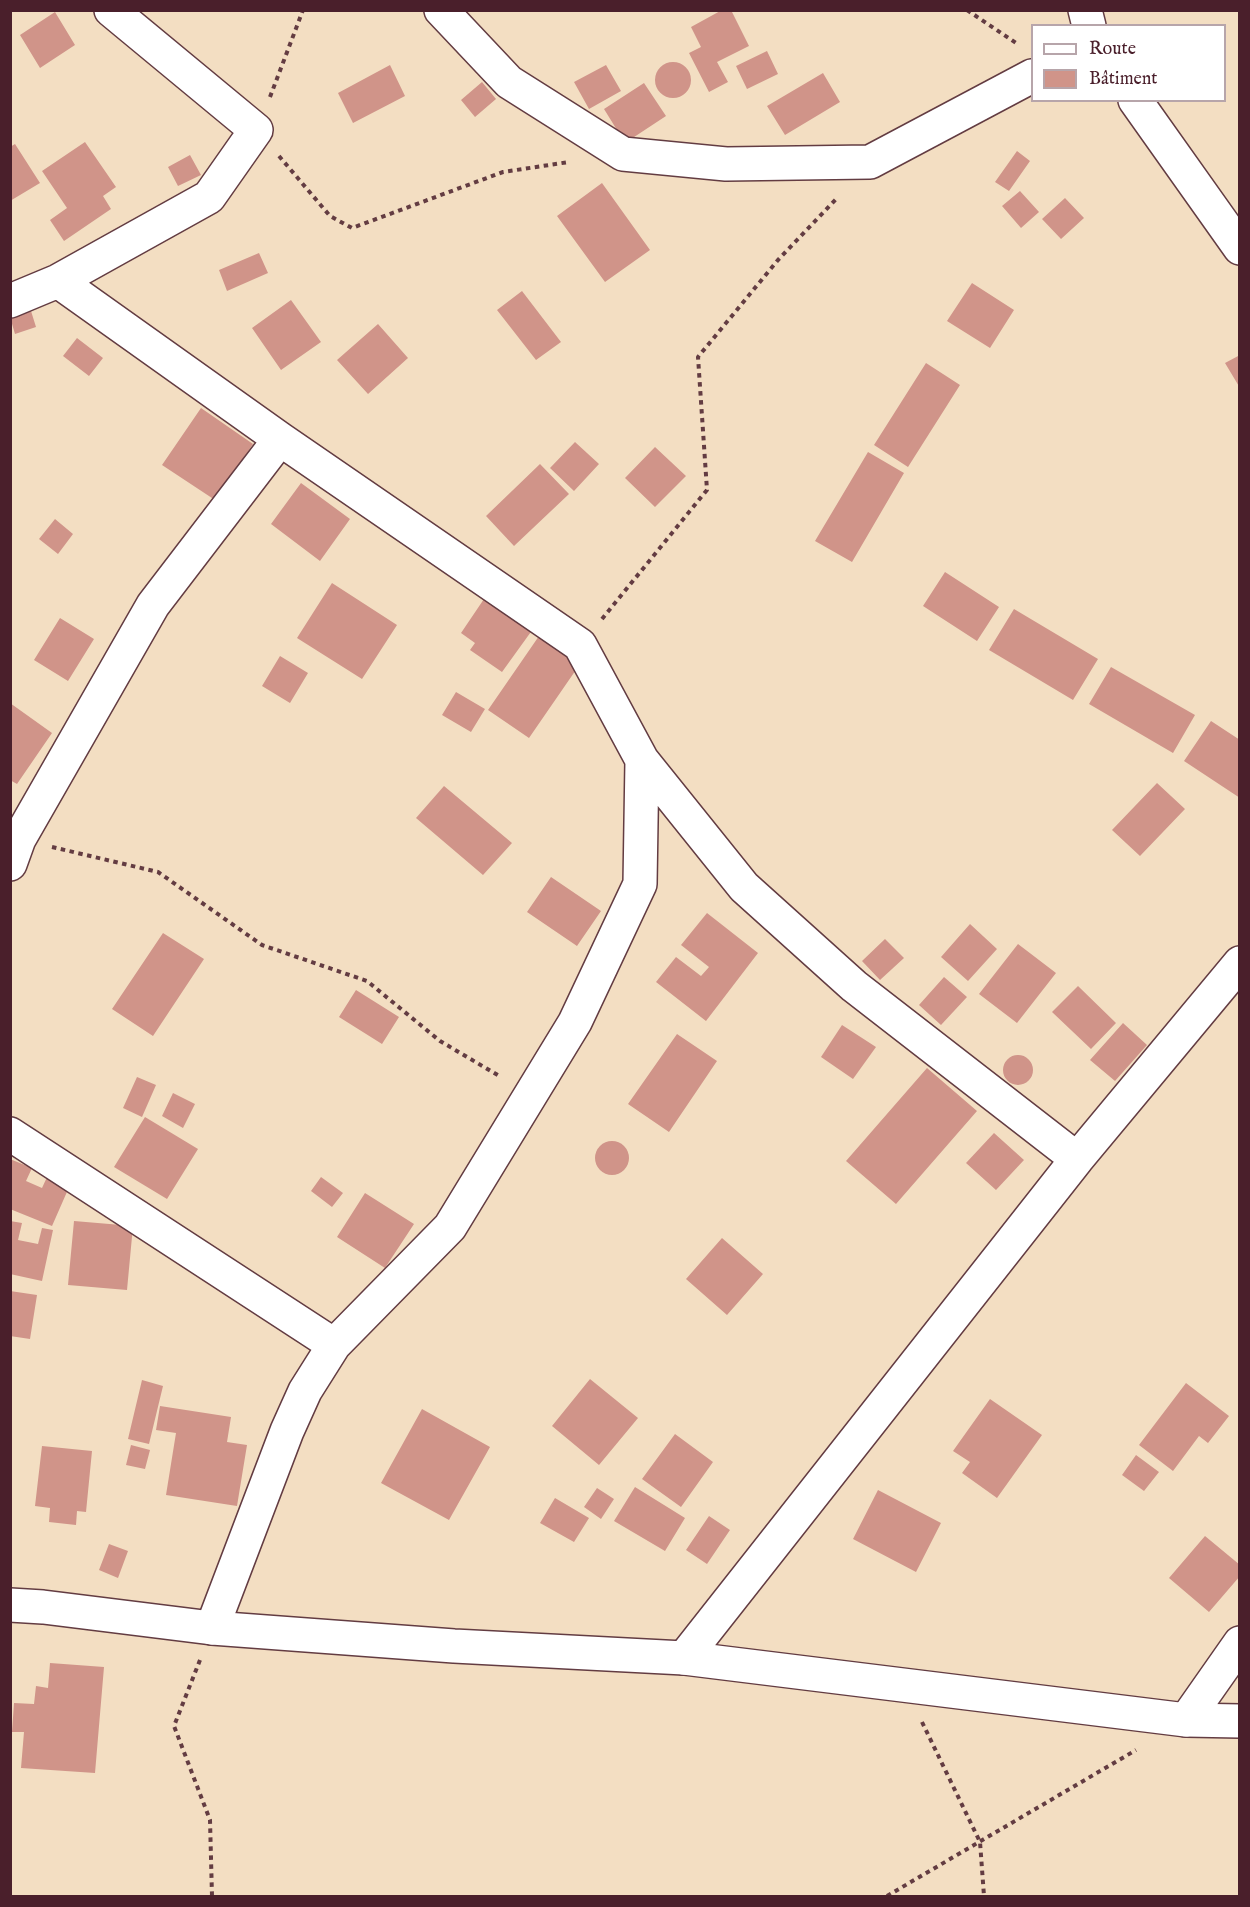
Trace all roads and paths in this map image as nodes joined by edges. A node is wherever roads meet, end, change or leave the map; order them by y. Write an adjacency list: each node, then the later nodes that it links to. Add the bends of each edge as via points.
1 (111, 10): 7 (street)
2 (303, 10): 7 (path)
3 (441, 10): 8 (street, via 509,82)
4 (967, 10): 5 (path)
5 (1028, 62): 9 (street)
6 (1136, 102): 10 (street)
7 (256, 130): 8 (path, via 330,216 352,228 503,172); 11 (street, via 209,197)
8 (623, 154): 9 (street, via 726,164)
9 (870, 162): 14 (path, via 777,260 698,357 707,490)
10 (1239, 248)
11 (57, 281): 12 (street); 13 (street)
12 (10, 301)
13 (280, 439): 14 (street); 16 (street, via 153,605)
14 (580, 645): 15 (street)
15 (642, 760): 18 (street, via 640,885 575,1022); 20 (street, via 744,887 854,986)
16 (15, 852): 18 (path, via 158,872 262,945 367,981 440,1041)
17 (1239, 963): 20 (street)
18 (531, 1094): 21 (street, via 450,1227)
19 (10, 1134): 21 (street)
20 (1077, 1160): 25 (street)
21 (334, 1345): 23 (street, via 305,1391 287,1431)
22 (10, 1605): 23 (street)
23 (212, 1628): 25 (street); 30 (path, via 174,1726 210,1820)
24 (1239, 1642): 27 (street)
25 (684, 1658): 26 (street)
26 (904, 1686): 27 (street); 29 (path)
27 (1186, 1720): 28 (street); 29 (path)
28 (1239, 1721)
29 (980, 1842): 31 (path); 32 (path)
30 (213, 1896)
31 (887, 1896)
32 (984, 1896)

